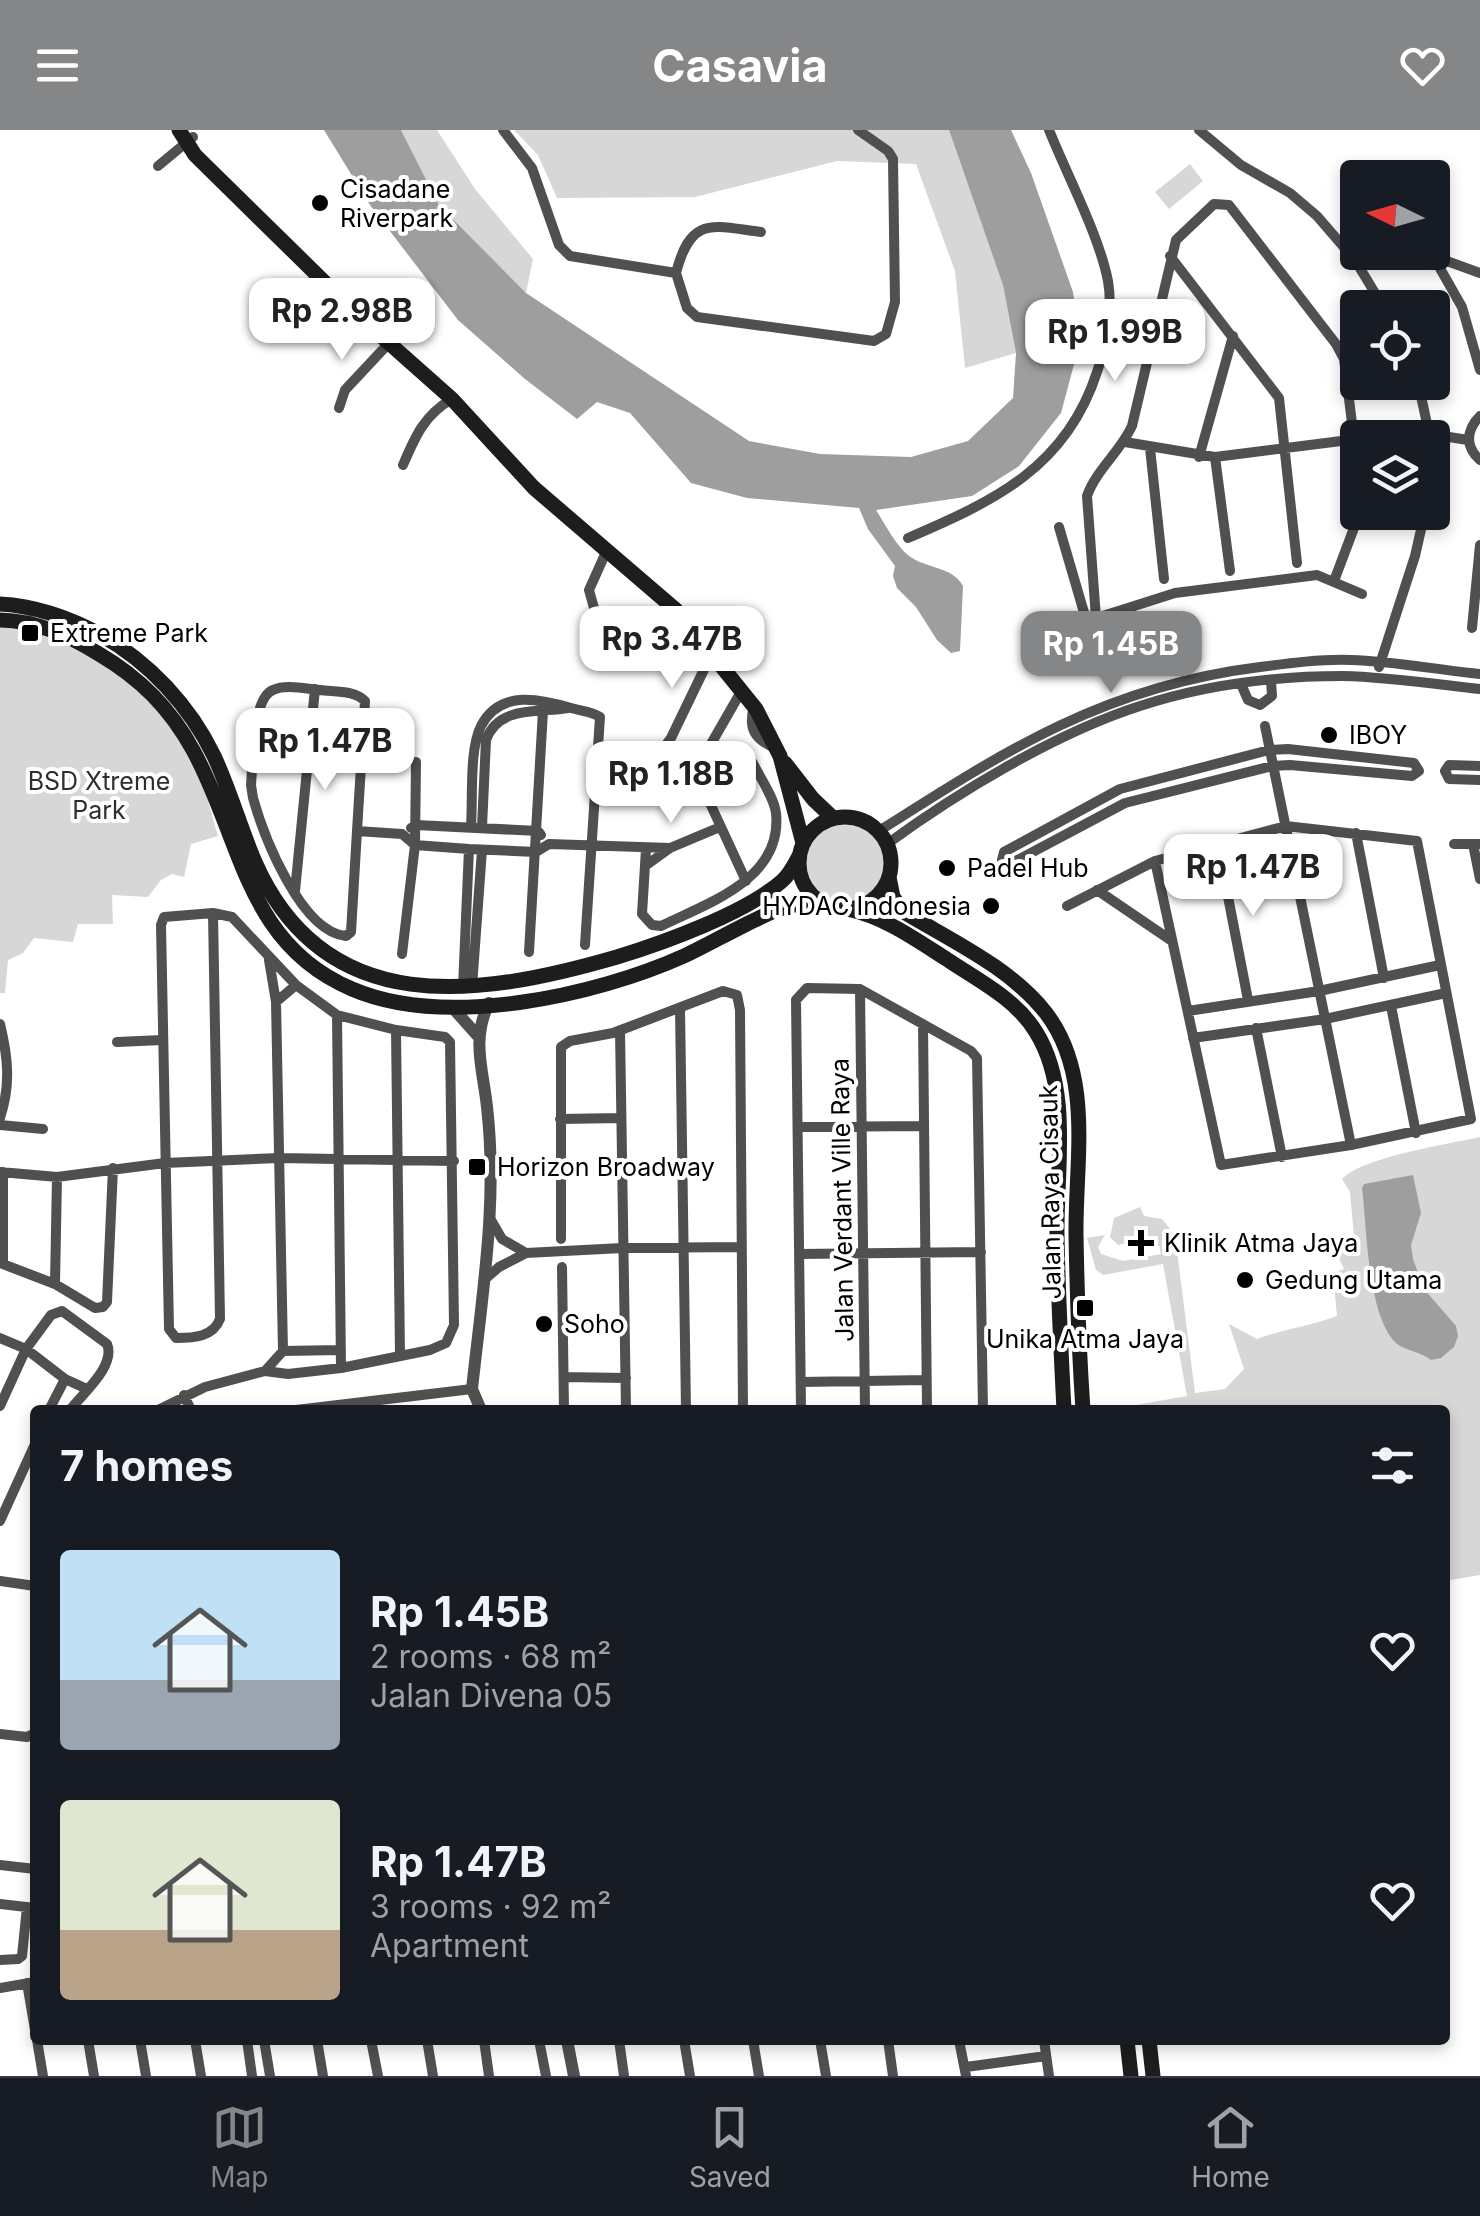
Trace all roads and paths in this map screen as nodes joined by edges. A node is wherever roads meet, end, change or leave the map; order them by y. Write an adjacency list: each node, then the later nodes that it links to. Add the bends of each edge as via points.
1 (503, 130): 11 (street, via 532,168 564,252)
2 (858, 130): 11 (street, via 893,159 895,302 886,334 874,341 697,317 687,308)
3 (1049, 130): 34 (street, via 1108,281 1104,352 1091,391 1038,468)
4 (1200, 130): 13 (street, via 1317,216)
5 (189, 139): 6 (street); 15 (main road)
6 (158, 166)
7 (761, 232): 11 (street, via 708,225 681,255)
8 (1170, 256): 14 (street); 20 (street, via 1176,240 1214,204 1230,205 1336,344); 23 (street)
9 (1450, 262): 12 (street)
10 (1438, 270): 16 (street, via 1462,306)
11 (676, 273)
12 (1480, 273)
13 (1373, 290)
14 (1233, 336): 26 (street, via 1278,398); 27 (street)
15 (390, 343): 17 (main road); 18 (street, via 345,390)
16 (1480, 370)
17 (452, 399): 30 (street, via 422,424); 36 (main road, via 534,488)
18 (339, 408)
19 (1480, 416): 22 (street)
20 (1353, 420)
21 (1450, 438): 22 (street)
22 (1468, 440): 29 (street)
23 (1124, 442): 25 (street); 45 (street, via 1087,496)
24 (1340, 442): 26 (street)
25 (1150, 448): 27 (street); 39 (street)
26 (1284, 449): 28 (street); 37 (street)
27 (1199, 456): 28 (street)
28 (1215, 457): 38 (street)
29 (1480, 460)
30 (403, 466)
31 (1060, 527): 45 (street)
32 (1353, 530): 40 (street)
33 (1421, 530): 49 (street)
34 (908, 538)
35 (1480, 545): 46 (street)
36 (607, 550): 43 (street, via 589,590); 47 (main road)
37 (1297, 563)
38 (1230, 570)
39 (1164, 579)
40 (1334, 581): 41 (street); 45 (street, via 1317,575 1175,594)
41 (1362, 594)
42 (0, 604): 112 (main road, via 74,622 117,644 159,679 214,756 268,890 316,946)
43 (594, 608)
44 (0, 620): 117 (main road, via 34,624 72,640 151,692 201,764 263,913 312,967)
45 (1091, 620): 48 (street)
46 (1472, 628)
47 (713, 652): 54 (main road); 63 (street)
48 (1097, 658)
49 (1380, 662): 50 (street); 51 (street); 60 (street, via 1299,662 1209,675 1135,692)
50 (1480, 674)
51 (1376, 678): 52 (street); 55 (street)
52 (1271, 680): 53 (street); 57 (street, via 1272,696)
53 (1241, 684): 57 (street, via 1248,700); 61 (street, via 1140,706)
54 (742, 689): 65 (main road); 71 (street, via 677,804)
55 (1480, 689)
56 (315, 690): 78 (street, via 365,700); 101 (street); 101 (street, via 281,688 263,696 251,785)
57 (1260, 704): 64 (street)
58 (568, 708): 59 (street); 62 (street, via 516,700 486,719); 85 (street, via 593,712 601,722)
59 (543, 711): 62 (street, via 514,714); 79 (street)
60 (1078, 716): 61 (street); 82 (street, via 1013,748)
61 (1084, 728): 82 (street)
62 (482, 738): 75 (street)
63 (662, 750)
64 (1269, 750): 67 (street); 67 (street, via 1419,768 1412,776); 70 (street)
65 (778, 752): 73 (main road); 92 (main road)
66 (416, 762): 74 (street)
67 (1272, 766): 72 (street); 77 (street)
68 (1480, 766): 69 (street, via 1449,765 1445,771 1448,779)
69 (1480, 780)
70 (1120, 789): 72 (street); 72 (street, via 1004,852 1002,860 1013,862)
71 (658, 791)
72 (1125, 803)
73 (833, 818): 82 (main road, via 865,821); 92 (main road, via 815,827)
74 (416, 825): 75 (street); 81 (street); 83 (street)
75 (476, 826): 79 (street)
76 (720, 826): 89 (street); 99 (street); 99 (street, via 703,782 749,760 776,810 776,830 763,865)
77 (1286, 826): 80 (street); 88 (street); 119 (street)
78 (357, 831): 81 (street); 101 (street, via 349,935 324,930)
79 (538, 831): 84 (street); 94 (street)
80 (1356, 833): 111 (street, via 1417,841); 113 (street)
81 (402, 834): 83 (street)
82 (883, 837): 97 (main road)
83 (415, 844): 90 (street); 108 (street)
84 (549, 844): 85 (street); 94 (street)
85 (591, 844): 91 (street); 106 (street)
86 (1454, 844): 87 (street)
87 (1476, 844): 98 (street)
88 (1218, 845): 95 (street); 122 (street)
89 (670, 848): 91 (street); 96 (street)
90 (469, 849): 93 (street); 110 (street)
91 (646, 849): 96 (street)
92 (801, 849): 103 (main road, via 799,870 810,893); 114 (main road, via 790,873 767,892 696,928)
93 (482, 850): 94 (street); 110 (street)
94 (536, 852): 107 (street)
95 (1155, 861): 100 (street); 105 (street)
96 (645, 866): 99 (street, via 642,914 652,925)
97 (889, 877): 103 (main road, via 865,904); 204 (main road, Jalan Raya Cisauk, via 892,897 904,912 1027,992 1055,1028 1070,1062 1077,1100)
98 (1480, 879)
99 (746, 881)
100 (1097, 890): 102 (street); 105 (street)
101 (295, 892)
102 (1067, 906)
103 (840, 908): 121 (main road, via 785,908 663,964); 203 (main road, Jalan Raya Cisauk, via 872,914 906,932 1007,1000 1037,1033 1058,1106)
104 (213, 913): 109 (street, via 232,918); 138 (street, via 162,920); 153 (street)
105 (1172, 940): 128 (street)
106 (585, 945)
107 (529, 952)
108 (402, 954)
109 (269, 960): 115 (street); 123 (street)
110 (469, 960): 116 (street)
111 (1440, 965): 113 (street); 120 (street)
112 (357, 970): 116 (main road, via 402,985); 117 (main road)
113 (1384, 978): 119 (street)
114 (530, 980): 116 (main road); 121 (main road)
115 (296, 985): 123 (street); 129 (street)
116 (468, 987)
117 (350, 989): 126 (main road, via 393,1004)
118 (860, 990): 132 (street); 143 (street, Jalan Verdant Ville Raya); 145 (street, via 808,988 796,1000)
119 (1319, 990): 122 (street); 130 (street)
120 (1446, 993): 125 (street); 147 (street, via 1472,1116 1466,1123)
121 (534, 998): 124 (main road)
122 (1248, 1000): 128 (street)
123 (276, 1002): 150 (street)
124 (489, 1004): 126 (main road); 136 (street)
125 (1391, 1006): 130 (street); 147 (street)
126 (452, 1007): 136 (street)
127 (680, 1009): 135 (street); 162 (street); 163 (street, via 723,991 739,1000)
128 (1188, 1011): 137 (street)
129 (337, 1014): 134 (street); 152 (street)
130 (1325, 1019): 133 (street); 148 (street)
131 (0, 1024): 142 (street, via 8,1087)
132 (923, 1024): 144 (street); 164 (street, via 978,1058)
133 (1256, 1028): 137 (street); 149 (street)
134 (396, 1030): 151 (street); 154 (street, via 450,1040)
135 (620, 1030): 140 (street); 141 (street, via 561,1048)
136 (477, 1034): 159 (street, via 492,1160)
137 (1193, 1038): 149 (street, via 1219,1163)
138 (162, 1040): 139 (street); 155 (street)
139 (117, 1042)
140 (621, 1118): 141 (street); 161 (street)
141 (560, 1120): 160 (street)
142 (0, 1121): 146 (street)
143 (862, 1126): 144 (street); 145 (street); 165 (street, Jalan Verdant Ville Raya)
144 (924, 1126): 166 (street)
145 (798, 1128): 168 (street)
146 (43, 1130)
147 (1416, 1132): 148 (street)
148 (1350, 1145): 149 (street)
149 (1282, 1157)
150 (279, 1158): 152 (street); 153 (street); 176 (street)
151 (398, 1159): 152 (street); 154 (street); 177 (street)
152 (339, 1160): 175 (street)
153 (216, 1161): 155 (street); 155 (street, via 220,1320 211,1332 180,1338 169,1329)
154 (454, 1161): 177 (street, via 454,1325 439,1348)
155 (165, 1162): 156 (street)
156 (113, 1168): 158 (street); 172 (street, via 107,1302 95,1308)
157 (1, 1172): 158 (street); 169 (street)
158 (57, 1177): 172 (street)
159 (491, 1220): 167 (street, via 502,1238); 171 (street)
160 (561, 1239)
161 (622, 1248): 162 (street); 167 (street); 181 (street)
162 (684, 1248): 163 (street); 197 (street)
163 (740, 1248): 198 (street)
164 (981, 1252): 166 (street); 202 (street)
165 (863, 1253): 166 (street); 168 (street); 184 (street, Jalan Verdant Ville Raya)
166 (925, 1253): 183 (street)
167 (526, 1254): 171 (street)
168 (799, 1254): 185 (street)
169 (2, 1263): 172 (street)
170 (562, 1267): 180 (street)
171 (484, 1280): 186 (street)
172 (55, 1284)
173 (0, 1338): 174 (street)
174 (26, 1348): 182 (street); 187 (street, via 53,1313 64,1311 110,1348 108,1363); 205 (street)
175 (342, 1350): 176 (street); 178 (street)
176 (283, 1351): 179 (street)
177 (400, 1354): 178 (street)
178 (341, 1368): 179 (street)
179 (266, 1371): 188 (street)
180 (564, 1377): 181 (street); 195 (street)
181 (626, 1378): 196 (street)
182 (65, 1379): 187 (street); 189 (street)
183 (926, 1380): 184 (street); 201 (street)
184 (864, 1381): 185 (street); 200 (street, Jalan Verdant Ville Raya)
185 (801, 1382): 199 (street)
186 (472, 1389): 193 (street); 194 (street)
187 (86, 1390): 190 (street)
188 (184, 1395): 191 (street); 192 (street)
189 (52, 1405)
190 (74, 1405)
191 (167, 1405)
192 (189, 1405)
193 (338, 1405)
194 (478, 1405)
195 (564, 1405)
196 (626, 1405)
197 (686, 1405)
198 (743, 1405)
199 (802, 1405)
200 (865, 1405)
201 (926, 1405)
202 (983, 1405)
203 (1064, 1405)
204 (1083, 1405)
205 (0, 1406)
206 (30, 1456): 207 (street)
207 (0, 1521)
208 (0, 1581): 209 (street)
209 (30, 1585)
210 (0, 1734): 211 (street)
211 (30, 1736)
212 (0, 1865): 213 (street)
213 (30, 1868)
214 (0, 1904): 215 (street)
215 (30, 1908)
216 (30, 1913): 217 (street, via 22,1956)
217 (0, 1960)
218 (30, 1983): 219 (street)
219 (0, 1988)
220 (37, 2045): 243 (street)
221 (89, 2045): 244 (street)
222 (141, 2045): 245 (street)
223 (196, 2045): 246 (street)
224 (248, 2045): 247 (street)
225 (265, 2045): 248 (street)
226 (318, 2045): 249 (street)
227 (372, 2045): 250 (street)
228 (428, 2045): 251 (street)
229 (485, 2045): 252 (street)
230 (540, 2045): 253 (street)
231 (568, 2045): 254 (street)
232 (620, 2045): 255 (street)
233 (685, 2045): 256 (street)
234 (754, 2045): 257 (street)
235 (821, 2045): 258 (street)
236 (889, 2045): 259 (street)
237 (960, 2045): 242 (street)
238 (1045, 2045): 241 (street)
239 (1127, 2045): 261 (main road)
240 (1149, 2045): 262 (main road)
241 (1046, 2056): 242 (street); 260 (street)
242 (966, 2071)
243 (42, 2076)
244 (94, 2076)
245 (146, 2076)
246 (200, 2076)
247 (252, 2076)
248 (270, 2076)
249 (324, 2076)
250 (378, 2076)
251 (433, 2076)
252 (489, 2076)
253 (546, 2076)
254 (574, 2076)
255 (624, 2076)
256 (690, 2076)
257 (759, 2076)
258 (826, 2076)
259 (893, 2076)
260 (1049, 2076)
261 (1130, 2076)
262 (1154, 2076)

